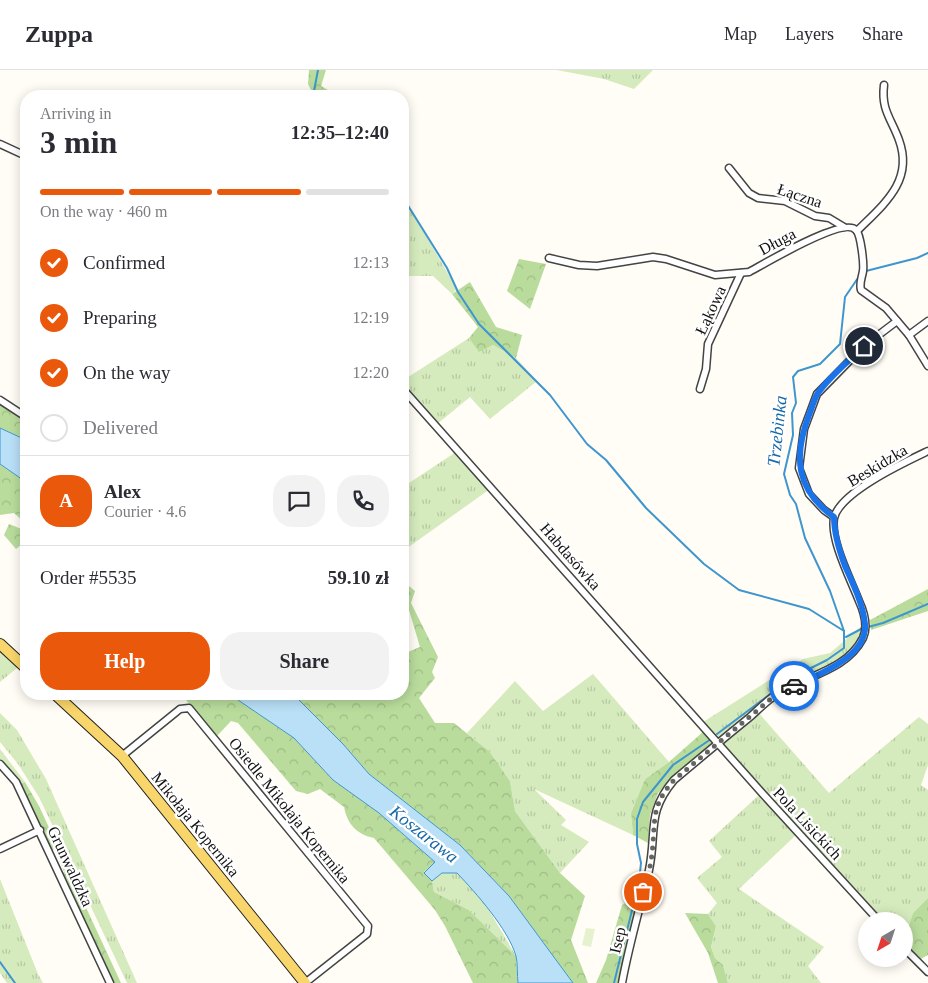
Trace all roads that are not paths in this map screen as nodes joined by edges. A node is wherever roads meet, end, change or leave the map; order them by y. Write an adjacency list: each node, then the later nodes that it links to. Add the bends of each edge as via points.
1 (884, 85): 6 (street, via 882,97 886,115 899,140 904,166 894,193)
2 (0, 144): 3 (street)
3 (20, 153)
4 (729, 168): 5 (street, Łączna, via 758,198 785,202)
5 (844, 227): 6 (street); 8 (street, Długa, via 802,243 749,272)
6 (857, 231): 9 (street, via 863,268 860,290 886,308)
7 (550, 258): 8 (street, Długa, via 597,266 653,257 715,275)
8 (741, 273): 13 (street, Łąkowa, via 708,344)
9 (897, 321): 11 (street); 18 (street, via 864,346 817,394 804,430 799,468 809,494)
10 (928, 321): 11 (street)
11 (909, 335): 12 (street)
12 (928, 366)
13 (700, 389)
14 (409, 396): 22 (street, Habdasówka)
15 (0, 400): 16 (street)
16 (20, 413)
17 (928, 451): 18 (street, Beskidzka, via 857,491 839,506)
18 (834, 517): 22 (street, Isep, via 838,548 861,604 865,627 858,646 836,666 778,693)
19 (0, 644): 20 (main road)
20 (20, 662)
21 (61, 700): 23 (main road, Mikołaja Kopernika)
22 (718, 743): 27 (street, Pola Lisickich); 34 (street, Isep, via 661,794 654,817 652,854)
23 (122, 756): 33 (main road, Mikołaja Kopernika); 33 (street, Osiedle Mikołaja Kopernika, via 180,708 189,708 368,926 367,934)
24 (0, 764): 25 (street, Grunwaldzka, via 16,782)
25 (40, 830): 26 (street); 32 (street, Grunwaldzka)
26 (0, 849)
27 (871, 912)
28 (913, 958): 29 (street)
29 (916, 961): 30 (street); 31 (street)
30 (928, 972)
31 (928, 978)
32 (110, 983)
33 (305, 983)
34 (622, 983)

